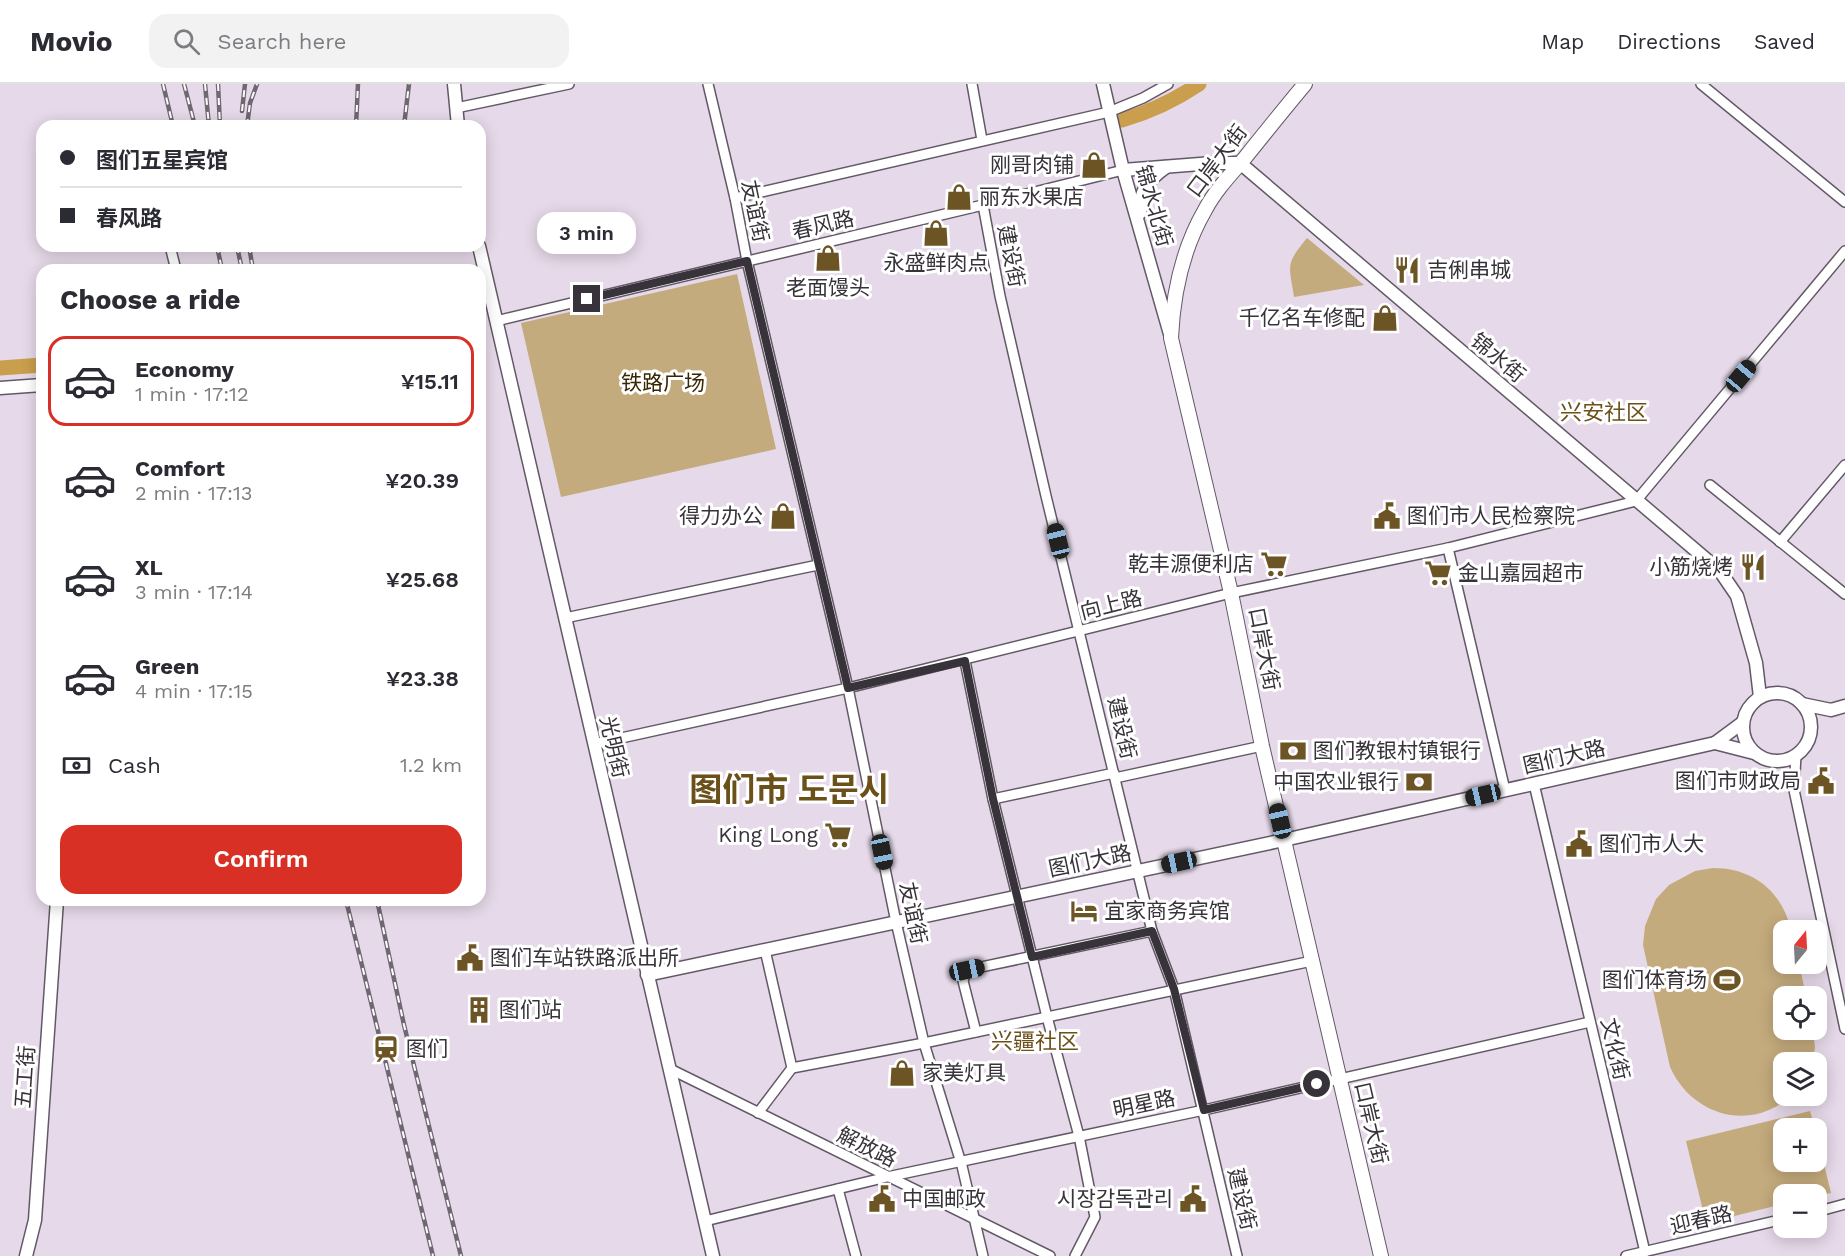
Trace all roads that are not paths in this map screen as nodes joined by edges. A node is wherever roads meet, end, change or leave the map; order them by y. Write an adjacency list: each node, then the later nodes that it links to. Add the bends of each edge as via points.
1 (454, 84): 9 (main road)
2 (569, 84): 9 (street)
3 (708, 84): 16 (street, 友谊街)
4 (972, 84): 12 (street)
5 (1103, 84): 10 (main road, 锦水北街)
6 (1168, 84): 10 (street)
7 (1305, 84): 13 (highway, 口岸大街)
8 (1701, 84): 17 (street)
9 (456, 108): 11 (main road)
10 (1109, 112): 12 (street); 15 (main road, 锦水北街)
11 (457, 120)
12 (982, 140): 16 (street)
13 (1240, 163): 14 (main road); 24 (highway, 口岸大街, via 1197,225 1177,287); 29 (main road, 锦水街)
14 (1166, 167): 15 (main road); 19 (main road, via 1147,183 1140,200)
15 (1123, 170): 18 (street, 春风路); 19 (main road, 锦水北街)
16 (735, 198): 21 (street, 友谊街)
17 (1845, 202)
18 (983, 205): 21 (street, 春风路); 36 (street, 建设街, via 1000,296)
19 (1140, 229): 24 (main road, 锦水北街)
20 (1845, 251): 29 (street)
21 (747, 261): 23 (street, 春风路); 32 (street, 友谊街)
22 (486, 279): 23 (main road, 光明街)
23 (496, 321): 35 (main road, 光明街)
24 (1171, 338): 33 (highway, 口岸大街)
25 (36, 385): 26 (main road)
26 (0, 388)
27 (1845, 465): 30 (street)
28 (1710, 485): 30 (street)
29 (1636, 501): 31 (street, 向上路); 39 (main road, 锦水街, via 1720,571 1737,596 1756,663)
30 (1780, 542): 34 (street)
31 (1448, 548): 33 (street, 向上路); 50 (street)
32 (818, 565): 35 (street); 38 (street, 友谊街)
33 (1231, 593): 36 (street, 向上路); 45 (highway, 口岸大街)
34 (1845, 594)
35 (564, 618): 44 (main road, 光明街)
36 (1080, 632): 37 (street, 向上路); 48 (street, 建设街)
37 (965, 661): 38 (street, 向上路); 51 (street)
38 (848, 688): 44 (street, 向上路); 56 (street, 友谊街)
39 (1760, 697): 40 (main road, via 1782,693); 42 (main road, via 1751,703)
40 (1802, 704): 41 (main road, via 1831,710); 47 (main road, via 1811,725 1804,747)
41 (1845, 706)
42 (1742, 723): 43 (main road); 46 (main road, via 1743,734)
43 (1715, 743): 46 (main road); 49 (main road, 图们大路)
44 (594, 744): 63 (main road, 光明街)
45 (1262, 746): 48 (street); 52 (highway, 口岸大街)
46 (1754, 753): 47 (main road, via 1775,761)
47 (1796, 755): 62 (street, via 1794,790)
48 (1114, 775): 51 (street); 53 (street, 建设街)
49 (1534, 784): 50 (main road, 图们大路); 66 (street, 文化街)
50 (1505, 790): 52 (main road, 图们大路)
51 (993, 799): 54 (street)
52 (1284, 840): 53 (main road, 图们大路); 60 (highway, 口岸大街)
53 (1137, 871): 54 (main road, 图们大路); 57 (street, 建设街)
54 (1017, 896): 56 (main road, 图们大路); 59 (street)
55 (57, 906): 85 (main road, 五工街, via 35,1220)
56 (896, 922): 58 (main road, 图们大路); 69 (street, 友谊街)
57 (1152, 931): 59 (street); 64 (street, 建设街)
58 (765, 950): 63 (main road, 图们大路); 70 (street)
59 (1032, 957): 65 (street); 68 (street, via 967,970 963,981)
60 (1312, 961): 64 (street); 72 (highway, 口岸大街)
61 (1845, 970): 62 (street)
62 (1834, 972): 67 (street)
63 (647, 975): 71 (main road, 光明街)
64 (1174, 989): 65 (street); 73 (street, 建设街)
65 (1047, 1017): 68 (street); 75 (street)
66 (1590, 1022): 72 (street, 明星路); 84 (street, 文化街)
67 (1845, 1029)
68 (976, 1032): 69 (street)
69 (924, 1043): 70 (street); 76 (street, 友谊街)
70 (792, 1068): 74 (street)
71 (670, 1069): 74 (street, 解放路); 82 (main road, 光明街)
72 (1339, 1078): 73 (street, 明星路); 92 (highway, 口岸大街)
73 (1204, 1110): 75 (street, 明星路); 91 (street, 建设街)
74 (758, 1113): 77 (street, 解放路)
75 (1079, 1136): 76 (street, 明星路); 90 (street, via 1095,1217)
76 (961, 1162): 77 (street, 明星路); 81 (street, 友谊街)
77 (887, 1177): 78 (street, 明星路); 81 (street, 解放路)
78 (838, 1189): 82 (street, 明星路); 87 (street)
79 (1844, 1204): 80 (street)
80 (1827, 1209)
81 (976, 1219): 88 (street, 友谊街); 89 (street, 解放路)
82 (705, 1221): 86 (main road, 光明街)
83 (1773, 1223): 84 (street, 迎春路)
84 (1645, 1252): 93 (street, 迎春路)
85 (26, 1256)
86 (713, 1256)
87 (856, 1256)
88 (983, 1256)
89 (1050, 1256)
90 (1075, 1256)
91 (1237, 1256)
92 (1381, 1256)
93 (1626, 1256)

